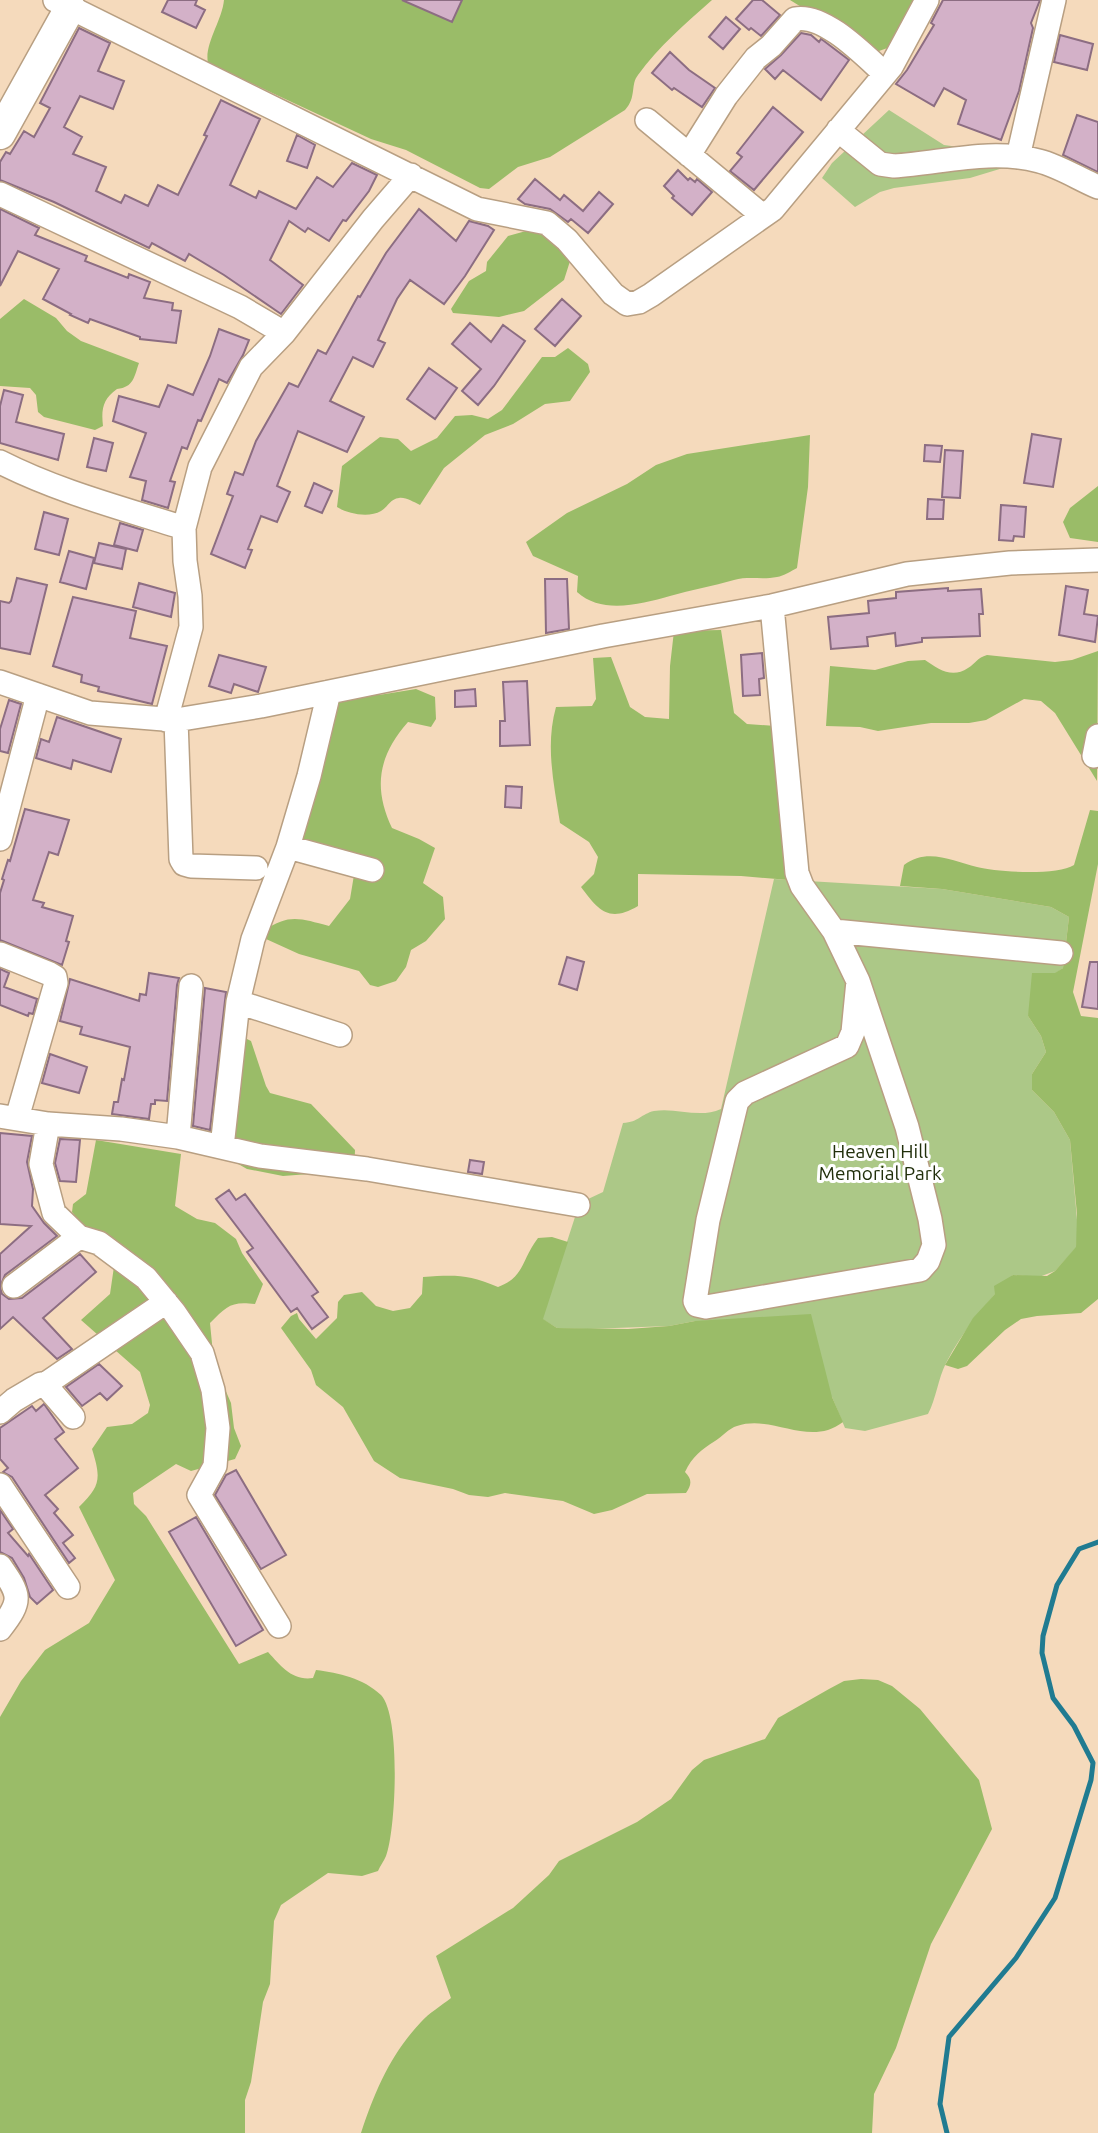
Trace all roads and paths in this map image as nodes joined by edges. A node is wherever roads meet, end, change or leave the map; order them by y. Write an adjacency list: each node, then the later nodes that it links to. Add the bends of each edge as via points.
1 (927, 0): 4 (street)
2 (1054, 0): 9 (street)
3 (67, 3): 7 (main road); 10 (street)
4 (885, 74): 6 (street); 8 (street, via 834,32 813,19 797,18 733,86)
5 (647, 120): 8 (street)
6 (838, 130): 9 (street, via 880,164); 13 (street)
7 (0, 134)
8 (689, 155): 13 (street)
9 (1018, 157): 11 (street, via 1041,161)
10 (411, 175): 13 (street, via 477,209 547,223 627,304 651,295); 14 (street)
11 (1098, 187)
12 (0, 194): 14 (street, via 240,307)
13 (763, 216)
14 (284, 333): 16 (street, via 245,378 200,467)
15 (0, 462): 16 (street, via 56,487)
16 (184, 528): 22 (street, via 191,627)
17 (1098, 560): 18 (street, via 907,574)
18 (772, 606): 20 (street); 27 (street, via 797,873)
19 (0, 682): 21 (street)
20 (329, 692): 22 (street); 24 (street)
21 (38, 695): 22 (street, via 90,713); 23 (street)
22 (171, 720): 25 (street, via 181,859 191,866)
23 (0, 839)
24 (288, 847): 26 (street); 32 (street, via 253,939)
25 (256, 868)
26 (372, 870)
27 (834, 932): 28 (street); 30 (street)
28 (1061, 953)
29 (0, 954): 34 (street, via 50,974 56,983)
30 (858, 981): 30 (street, via 911,1140 934,1245 928,1261 920,1270 697,1305 708,1220 737,1101 847,1046 853,1032)
31 (191, 986): 36 (street)
32 (238, 1002): 33 (street); 37 (street)
33 (341, 1035)
34 (8, 1117): 35 (street)
35 (48, 1124): 36 (street); 39 (street, via 41,1164 54,1213)
36 (178, 1137): 37 (street)
37 (222, 1147): 38 (street)
38 (578, 1205)
39 (79, 1237): 40 (street); 41 (street, via 99,1243 146,1278)
40 (14, 1286)
41 (166, 1302): 42 (street); 48 (street, via 202,1353 213,1390 218,1428 215,1466 199,1496)
42 (44, 1385): 43 (street, via 37,1385); 44 (street)
43 (0, 1412)
44 (73, 1417)
45 (0, 1485): 47 (street)
46 (0, 1566): 49 (street, via 18,1601)
47 (68, 1587)
48 (279, 1626)
49 (0, 1629)

